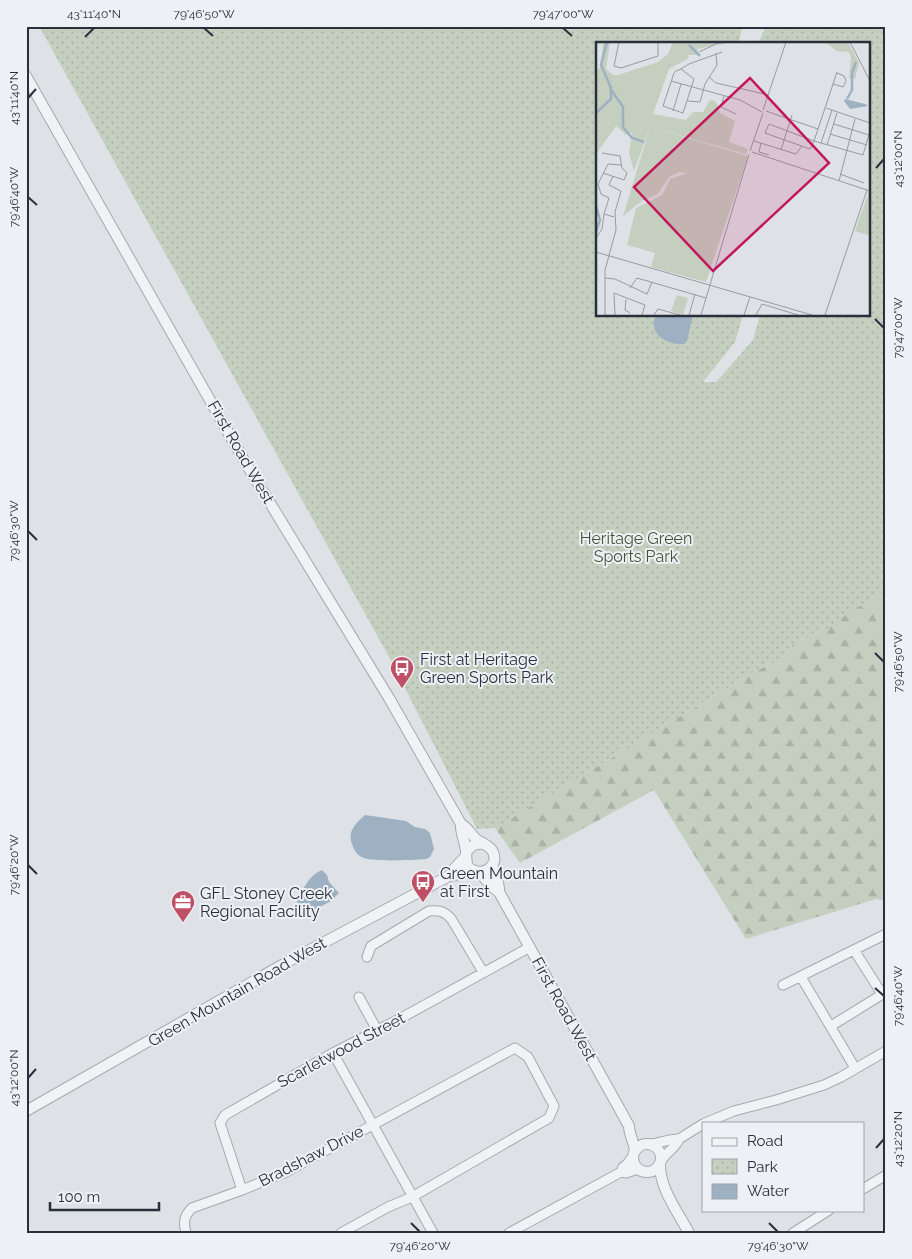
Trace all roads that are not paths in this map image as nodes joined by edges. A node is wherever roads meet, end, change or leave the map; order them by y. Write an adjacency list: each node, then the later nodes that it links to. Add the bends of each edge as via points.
1 (26, 76): 2 (street, First Road West, via 245,462 389,698)
2 (461, 824): 3 (street, First Road West); 4 (street, First Road West)
3 (484, 844): 4 (street, via 475,844); 5 (street, via 493,852)
4 (466, 855): 6 (street, via 467,866); 7 (street, Green Mountain Road West)
5 (492, 865): 6 (street, via 486,871); 8 (street, First Road West)
6 (476, 872): 7 (street, Green Mountain Road West); 8 (street, First Road West)
7 (449, 876): 23 (street, Green Mountain Road West, via 290,961)
8 (499, 892): 10 (street, First Road West)
9 (886, 934): 11 (street)
10 (530, 946): 13 (street, Scarletwood Street); 27 (street, First Road West)
11 (854, 950): 14 (street); 16 (street)
12 (367, 957): 13 (street, via 371,946 429,911 439,910 452,920)
13 (483, 972): 19 (street, Scarletwood Street)
14 (801, 977): 15 (street); 18 (street)
15 (782, 985)
16 (884, 993): 18 (street)
17 (359, 997): 19 (street)
18 (831, 1026): 22 (street)
19 (376, 1030): 21 (street, Scarletwood Street)
20 (886, 1051): 22 (street)
21 (333, 1052): 25 (street); 37 (street, Scarletwood Street, via 225,1114 220,1123)
22 (855, 1068): 24 (street, via 824,1085)
23 (26, 1111)
24 (706, 1122)
25 (372, 1124): 37 (street, Bradshaw Drive, via 284,1173); 38 (street); 38 (street, Bradshaw Drive, via 515,1048 528,1057 554,1106 549,1118)
26 (702, 1124): 28 (street)
27 (629, 1126): 29 (street, First Road West); 30 (street, First Road West)
28 (679, 1139): 29 (street); 31 (street)
29 (650, 1144): 30 (street, via 642,1144); 31 (street, First Road West, via 660,1150)
30 (634, 1154): 32 (street, First Road West, via 633,1161); 33 (street)
31 (661, 1163): 32 (street, via 657,1169); 35 (street, First Road West)
32 (643, 1171): 33 (street); 35 (street, First Road West)
33 (621, 1172): 43 (street)
34 (886, 1175): 36 (street)
35 (664, 1187): 44 (street, First Road West)
36 (864, 1188)
37 (242, 1190): 40 (street, Bradshaw Drive, via 192,1208 183,1224)
38 (412, 1196): 41 (street); 42 (street)
39 (826, 1212): 45 (street)
40 (186, 1233)
41 (341, 1233)
42 (433, 1233)
43 (509, 1233)
44 (689, 1233)
45 (792, 1233)

